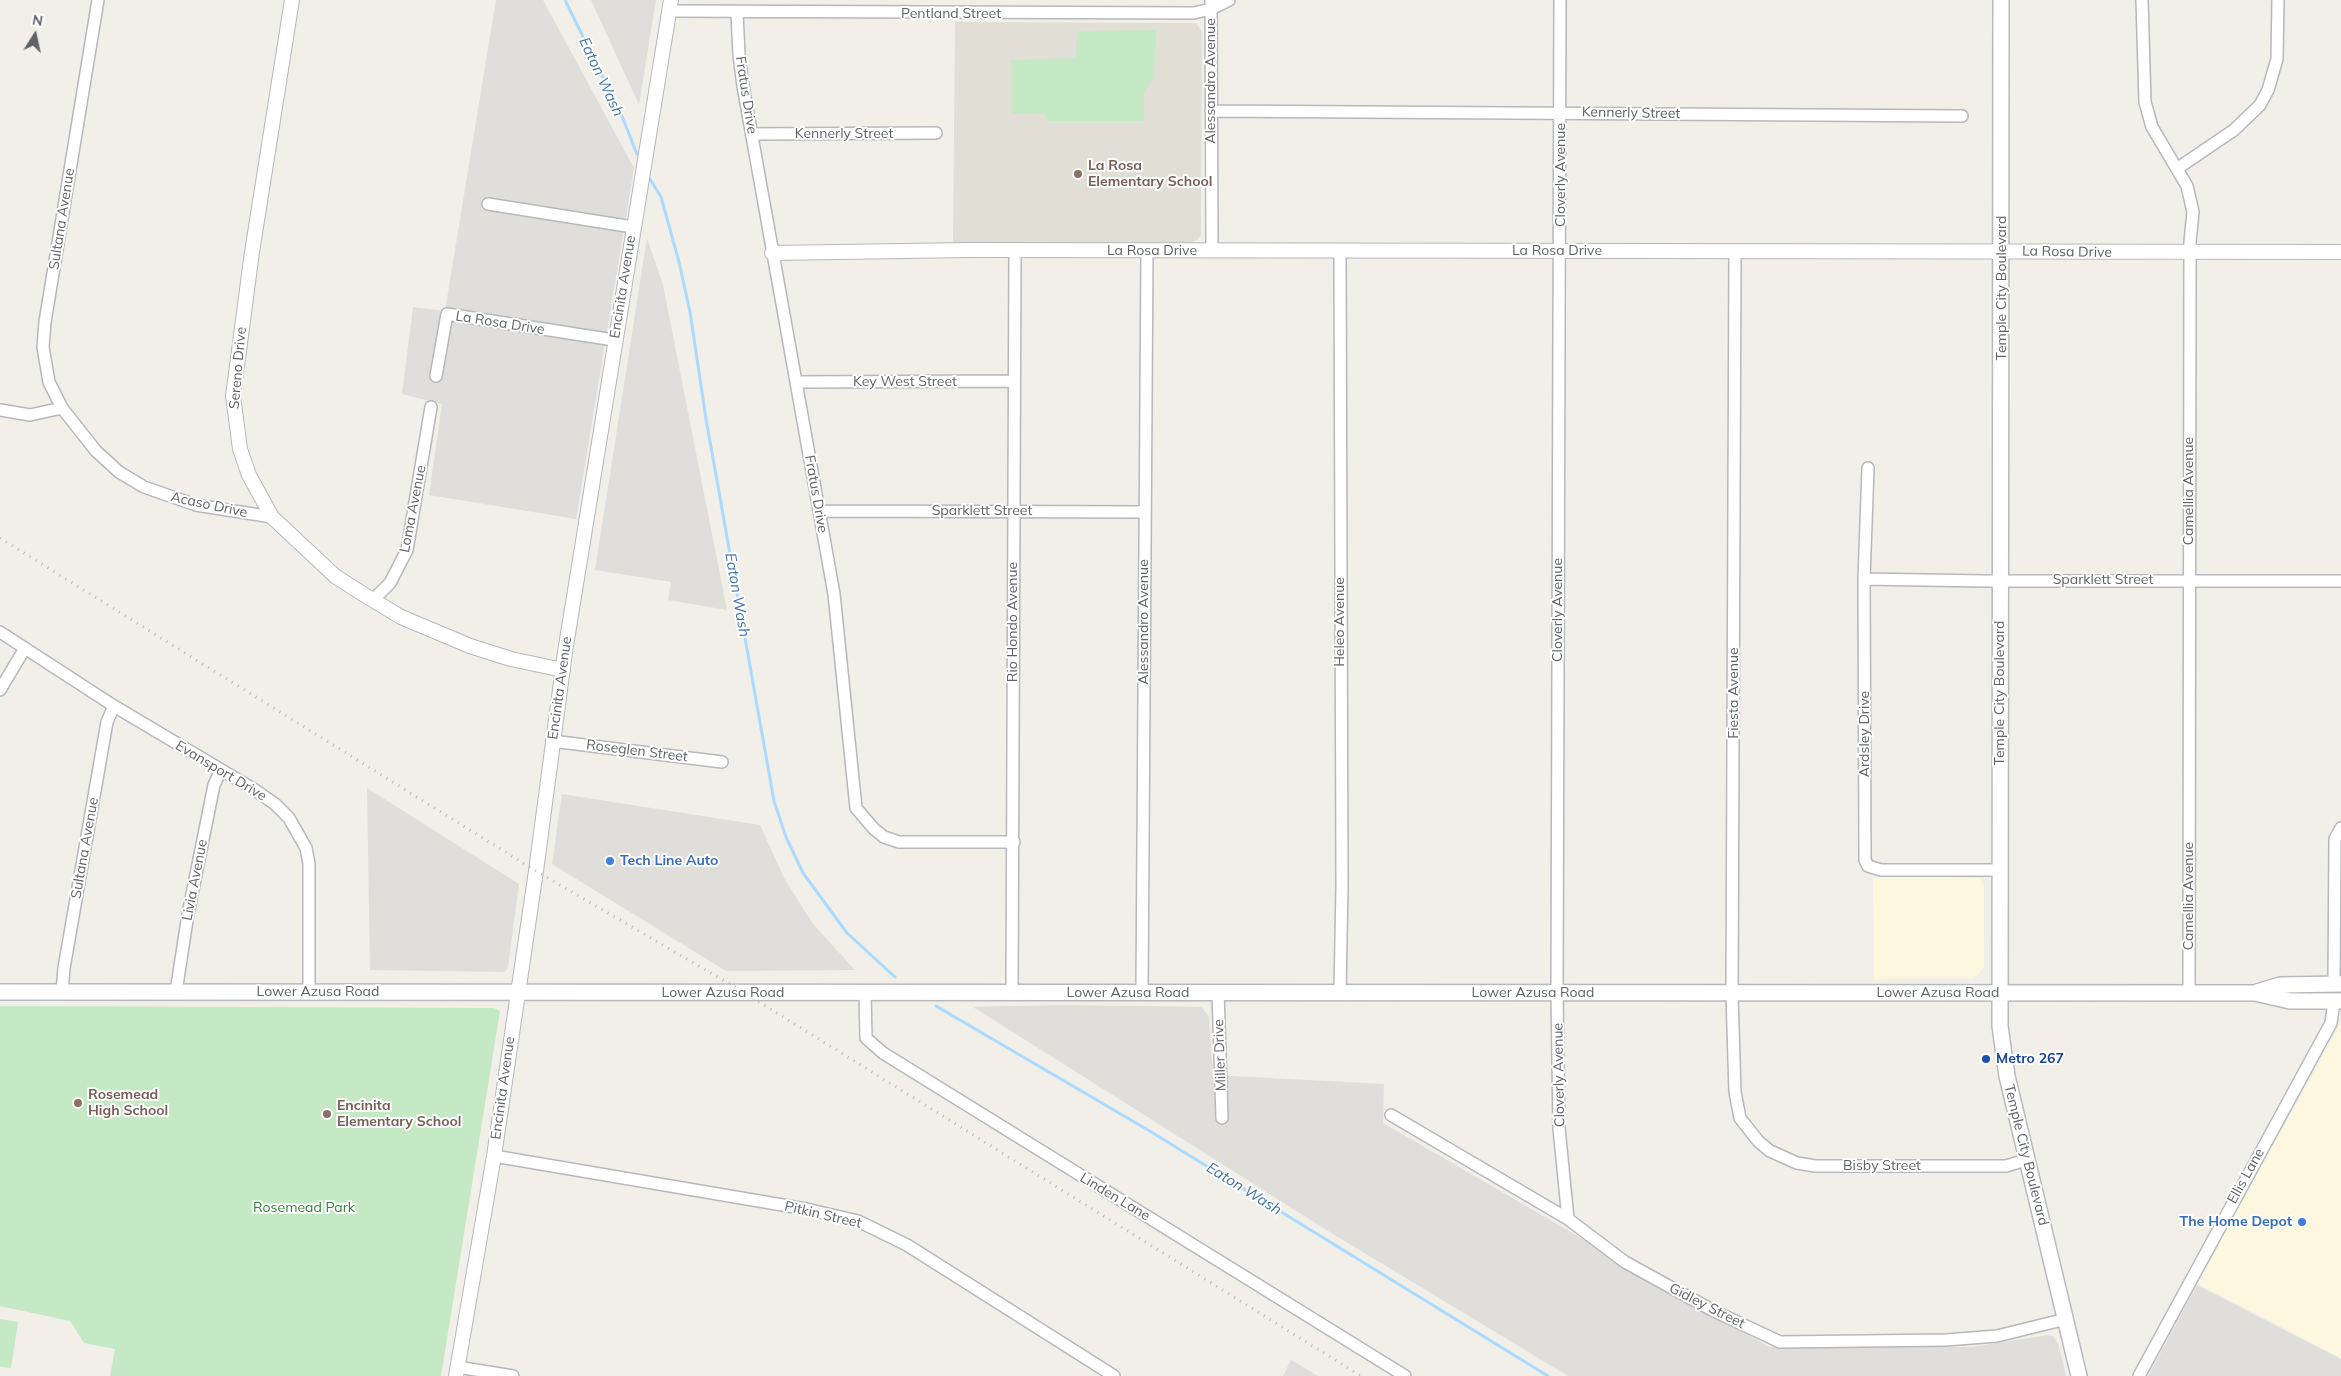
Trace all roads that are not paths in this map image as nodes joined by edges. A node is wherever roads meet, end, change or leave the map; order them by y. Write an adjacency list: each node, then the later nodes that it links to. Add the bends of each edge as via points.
1 (98, 0): 34 (street, Sultana Avenue, via 45,322 45,365 49,382)
2 (292, 0): 41 (street, Sereno Drive, via 233,396 240,449 258,496)
3 (1229, 0): 8 (street, Pentland Street)
4 (1560, 0): 12 (street, Cloverly Avenue)
5 (2001, 0): 22 (main road, Temple City Boulevard)
6 (2142, 0): 16 (street, Camellia Avenue, via 2144,102 2152,127)
7 (2278, 0): 16 (street, via 2277,60 2260,105 2234,130)
8 (1211, 5): 10 (street, Pentland Street, via 1194,13 1115,15); 11 (street, Alessandro Avenue)
9 (670, 6): 10 (street, Pentland Street); 18 (street, Encinita Avenue)
10 (737, 13): 15 (street, Fratus Drive, via 739,55)
11 (1210, 111): 12 (street, Kennerly Street); 20 (street, Alessandro Avenue)
12 (1560, 113): 13 (street, Kennerly Street); 21 (street, Cloverly Avenue)
13 (1962, 116)
14 (936, 133): 15 (street, Kennerly Street)
15 (752, 134): 27 (street, Fratus Drive)
16 (2178, 168): 28 (street, Camellia Avenue, via 2187,186 2192,212)
17 (488, 204): 18 (street)
18 (633, 227): 29 (street, Encinita Avenue)
19 (1147, 251): 20 (street, La Rosa Drive); 23 (street, La Rosa Drive); 40 (street, Alessandro Avenue)
20 (1212, 251): 24 (street, La Rosa Drive)
21 (1560, 251): 24 (street, La Rosa Drive); 25 (street, La Rosa Drive); 71 (street, Cloverly Avenue)
22 (2002, 251): 25 (street, La Rosa Drive); 28 (street, La Rosa Drive); 45 (main road, Temple City Boulevard)
23 (1015, 252): 27 (street, La Rosa Drive); 31 (street, Rio Hondo Avenue)
24 (1340, 252): 70 (street, Heleo Avenue)
25 (1735, 252): 73 (street, Fiesta Avenue)
26 (2341, 252): 28 (street, La Rosa Drive)
27 (772, 253): 32 (street, Fratus Drive)
28 (2190, 253): 43 (street, Camellia Avenue)
29 (614, 340): 30 (street, La Rosa Drive, via 447,314); 49 (street, Encinita Avenue)
30 (436, 376)
31 (1014, 381): 32 (street, Key West Street); 39 (street, Rio Hondo Avenue)
32 (797, 382): 38 (street, Fratus Drive)
33 (431, 407): 46 (street, Loma Avenue, via 407,550 390,583)
34 (62, 408): 35 (street, via 30,414); 36 (street, Sultana Avenue)
35 (0, 410)
36 (79, 430): 41 (street, Acaso Drive, via 119,472 144,487 196,505)
37 (1868, 468): 42 (street, Ardsley Drive)
38 (820, 511): 39 (street, Sparklett Street); 56 (street, Fratus Drive, via 839,634 856,808 884,837 899,842)
39 (1013, 511): 40 (street, Sparklett Street); 56 (street, Rio Hondo Avenue)
40 (1144, 512): 65 (street, Alessandro Avenue)
41 (272, 517): 46 (street, Sereno Drive, via 335,576)
42 (1864, 579): 45 (street, Sparklett Street); 57 (street, Ardsley Drive, via 1865,860 1874,870)
43 (2188, 579): 44 (street, Sparklett Street); 45 (street, Sparklett Street); 74 (street, Camellia Avenue)
44 (2341, 580)
45 (2000, 581): 57 (main road, Temple City Boulevard)
46 (373, 600): 49 (street, Sereno Drive, via 401,617 470,646 510,659)
47 (0, 632): 48 (street, Evansport Drive)
48 (25, 648): 50 (street); 51 (street, Evansport Drive)
49 (563, 670): 52 (street, Encinita Avenue)
50 (0, 690)
51 (114, 706): 54 (street, Evansport Drive); 62 (street, Sultana Avenue, via 107,722)
52 (552, 741): 53 (street, Roseglen Street); 64 (street, Encinita Avenue)
53 (722, 762)
54 (222, 770): 60 (street, Evansport Drive, via 276,804 289,818 306,848 309,864); 63 (street, Livia Avenue, via 214,785)
55 (2341, 828): 58 (street, via 2335,839)
56 (1014, 842): 69 (street, Rio Hondo Avenue)
57 (2000, 870): 72 (main road, Temple City Boulevard)
58 (2337, 984): 59 (main road, Lower Azusa Road)
59 (2304, 985): 67 (main road, Lower Azusa Road, via 2280,985); 75 (main road)
60 (308, 991): 63 (main road, Lower Azusa Road); 64 (main road, Lower Azusa Road)
61 (0, 992): 62 (main road, Lower Azusa Road)
62 (62, 992): 63 (main road, Lower Azusa Road)
63 (176, 992)
64 (518, 992): 68 (main road, Lower Azusa Road, via 740,990); 79 (street, Encinita Avenue)
65 (1142, 992): 66 (main road, Lower Azusa Road); 69 (main road, Lower Azusa Road)
66 (1218, 992): 70 (main road, Lower Azusa Road); 77 (street, Miller Drive)
67 (2255, 992): 74 (main road, Lower Azusa Road); 75 (main road, Lower Azusa Road, via 2290,1001)
68 (865, 993): 69 (main road, Lower Azusa Road); 86 (street, Linden Lane, via 866,1038 883,1053)
69 (1012, 993)
70 (1340, 993): 71 (main road, Lower Azusa Road)
71 (1557, 993): 73 (main road, Lower Azusa Road); 81 (street, Cloverly Avenue, via 1559,1128)
72 (2001, 993): 73 (main road, Lower Azusa Road); 74 (main road, Lower Azusa Road); 80 (main road, Temple City Boulevard, via 2003,1054)
73 (1732, 994): 78 (street, Fiesta Avenue, via 1735,1092 1740,1118)
74 (2189, 994)
75 (2339, 1000): 88 (street, Ellis Lane, via 2330,1023)
76 (1391, 1115): 81 (street, Gidley Street)
77 (1222, 1118)
78 (1748, 1130): 80 (street, Bisby Street, via 1770,1151 1797,1163 1815,1166 2006,1166)
79 (494, 1156): 83 (street, Encinita Avenue); 85 (street, Pitkin Street, via 806,1209 858,1221 907,1245)
80 (2026, 1160): 82 (main road, Temple City Boulevard)
81 (1568, 1219): 82 (street, Gidley Street, via 1625,1262 1712,1310 1780,1342 1963,1339 1998,1336)
82 (2066, 1320): 87 (main road, Temple City Boulevard)
83 (456, 1371): 84 (street)
84 (513, 1376)
85 (1114, 1376)
86 (1405, 1376)
87 (2079, 1376)
88 (2139, 1376)

